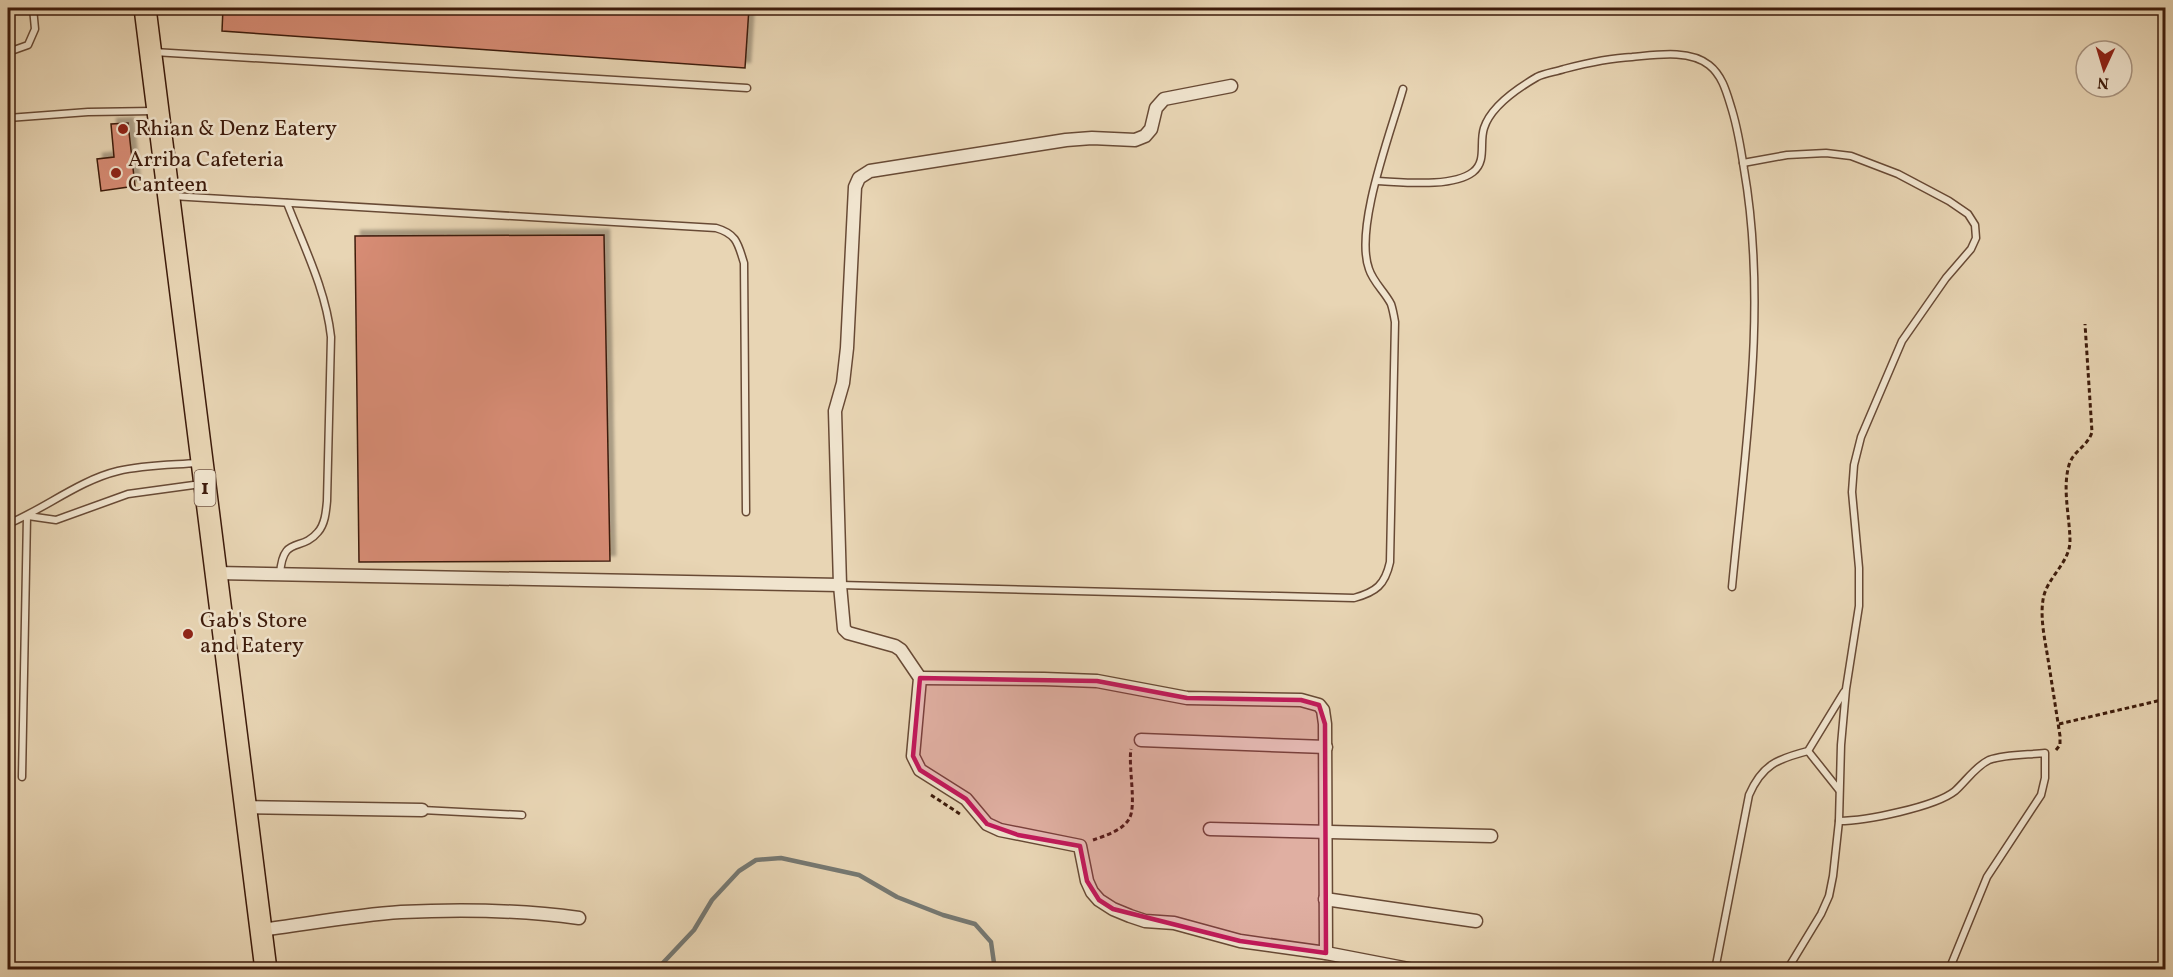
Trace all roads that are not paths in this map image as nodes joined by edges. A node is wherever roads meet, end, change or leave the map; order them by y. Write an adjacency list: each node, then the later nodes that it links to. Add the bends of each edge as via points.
1 (33, 8): 3 (lane, via 35,29 28,45)
2 (145, 8): 4 (highway, 1)
3 (8, 50)
4 (150, 52): 6 (lane); 8 (highway, 1)
5 (1231, 86): 21 (street, via 1164,99 1156,108 1151,129 1135,140 1066,140 870,171 859,178 855,187 847,348 836,411)
6 (747, 88)
7 (1403, 89): 11 (lane)
8 (158, 111): 9 (lane); 12 (highway, 1)
9 (8, 118)
10 (1743, 163): 11 (lane, via 1737,127 1722,81 1709,65 1691,57 1665,54 1603,58 1540,76 1513,93 1493,113 1484,128 1480,163 1472,172 1426,183); 22 (lane, via 1751,207 1755,295); 24 (lane, via 1787,155 1851,156 1898,174 1949,201 1976,225 1971,249 1902,341 1861,437 1852,492 1859,606)
11 (1377, 181): 21 (lane, via 1369,212 1366,257 1369,271 1391,304 1395,322 1390,562 1380,586 1354,598)
12 (168, 195): 13 (lane); 14 (highway, 1)
13 (287, 203): 16 (lane, via 716,228 729,232 738,243 744,263); 20 (lane, via 321,290 331,337 324,521 317,534 287,550)
14 (201, 462): 15 (highway, 1); 17 (lane, via 117,471)
15 (205, 483): 17 (lane, via 128,494 56,520); 19 (highway, 1)
16 (746, 512)
17 (27, 516): 18 (lane); 28 (lane)
18 (8, 524)
19 (216, 573): 20 (street); 30 (highway, 1)
20 (280, 575): 21 (street)
21 (840, 585): 23 (street, via 844,629 895,646)
22 (1732, 587)
23 (920, 678): 26 (street, via 1097,681 1187,698 1312,702 1323,710); 41 (street, via 913,756 920,770 966,799 987,824 1080,846 1087,881 1099,900 1145,921 1174,923 1240,941)
24 (1846, 689): 27 (lane); 29 (lane)
25 (1141, 740): 26 (street)
26 (1326, 747): 35 (street)
27 (1808, 751): 29 (lane); 44 (lane, via 1784,757 1769,766 1752,787)
28 (22, 777)
29 (1840, 790): 33 (lane)
30 (245, 807): 31 (street); 40 (highway, 1)
31 (422, 810): 32 (lane)
32 (522, 815)
33 (1839, 821): 45 (lane, via 1829,896); 46 (lane, via 1874,818 1921,806 1953,792 1987,761 2045,753 2041,795 1988,877)
34 (1210, 829): 35 (street)
35 (1326, 832): 36 (street); 37 (street)
36 (1491, 836)
37 (1325, 899): 39 (street); 41 (street)
38 (579, 918): 40 (street, via 447,910 399,912)
39 (1476, 921)
40 (261, 930): 42 (highway, 1)
41 (1326, 953): 43 (street)
42 (266, 969)
43 (1414, 969)
44 (1715, 969)
45 (1787, 969)
46 (1948, 969)

